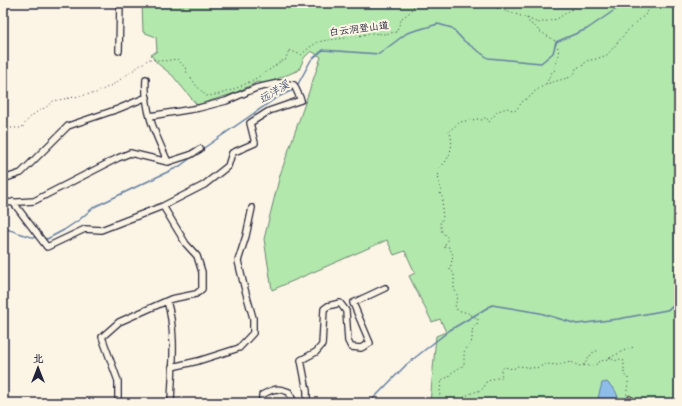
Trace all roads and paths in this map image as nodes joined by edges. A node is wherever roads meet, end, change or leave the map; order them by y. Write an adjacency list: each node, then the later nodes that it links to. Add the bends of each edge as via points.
1 (120, 3): 7 (street)
2 (416, 3): 12 (path, 白云洞登山道, via 402,18 396,32 318,42 301,55 289,50 286,61 281,61 270,71 238,88 212,96 206,96 177,59 149,59 114,84 96,93 53,101 27,120 22,128)
3 (482, 3): 6 (path)
4 (578, 3): 6 (path, via 557,19 538,23)
5 (654, 3): 9 (path, via 607,55 586,61 584,65 576,68 571,77)
6 (527, 18): 9 (path, via 530,24 554,40 558,48 555,70)
7 (119, 50)
8 (146, 79): 10 (street)
9 (546, 84): 32 (path, via 523,101 515,111 507,108 498,111 489,122 486,117 482,120 460,122 449,131 452,139 450,150 438,172 439,186 442,190 440,194 443,198 443,218 440,222 442,232 448,238 444,247 449,247 453,255 450,270 454,272 454,288 458,297 455,305 457,310 478,319 472,330 470,344 464,352 464,365 441,382)
10 (147, 97): 11 (street); 15 (street, via 68,126 21,173)
11 (150, 116): 14 (street); 18 (street, via 199,108 226,101 256,88 279,83 294,85 300,100 269,111 250,123 256,143 232,153 228,166 204,185)
12 (3, 128)
13 (200, 149): 14 (street)
14 (168, 162): 16 (street, via 130,153 34,201)
15 (3, 179)
16 (13, 202): 17 (street); 18 (street, via 47,247 85,229 100,230)
17 (3, 203)
18 (162, 206): 21 (street, via 186,244 197,256 202,272 202,289 196,294)
19 (252, 208): 26 (street, via 238,260 253,318 253,333 239,348)
20 (385, 288): 31 (street, via 353,303 370,343 361,348 351,347 348,341 346,312 340,303 324,309 322,345 316,352 301,360)
21 (167, 301): 26 (street, via 174,339); 27 (street, via 119,322 102,337 118,381)
22 (634, 347): 24 (path)
23 (599, 350): 25 (path, via 592,353)
24 (609, 357): 25 (path, via 592,366); 34 (path, via 615,361 624,361 624,375 629,383 627,396)
25 (584, 365): 33 (path, via 571,362 547,364 536,368 504,367 501,370 502,378 486,382 482,391 472,393)
26 (172, 367): 28 (street)
27 (118, 403)
28 (171, 403)
29 (262, 403): 30 (street, via 262,395 282,389 289,392)
30 (294, 403)
31 (307, 403)
32 (438, 403)
33 (458, 403)
34 (622, 403)

